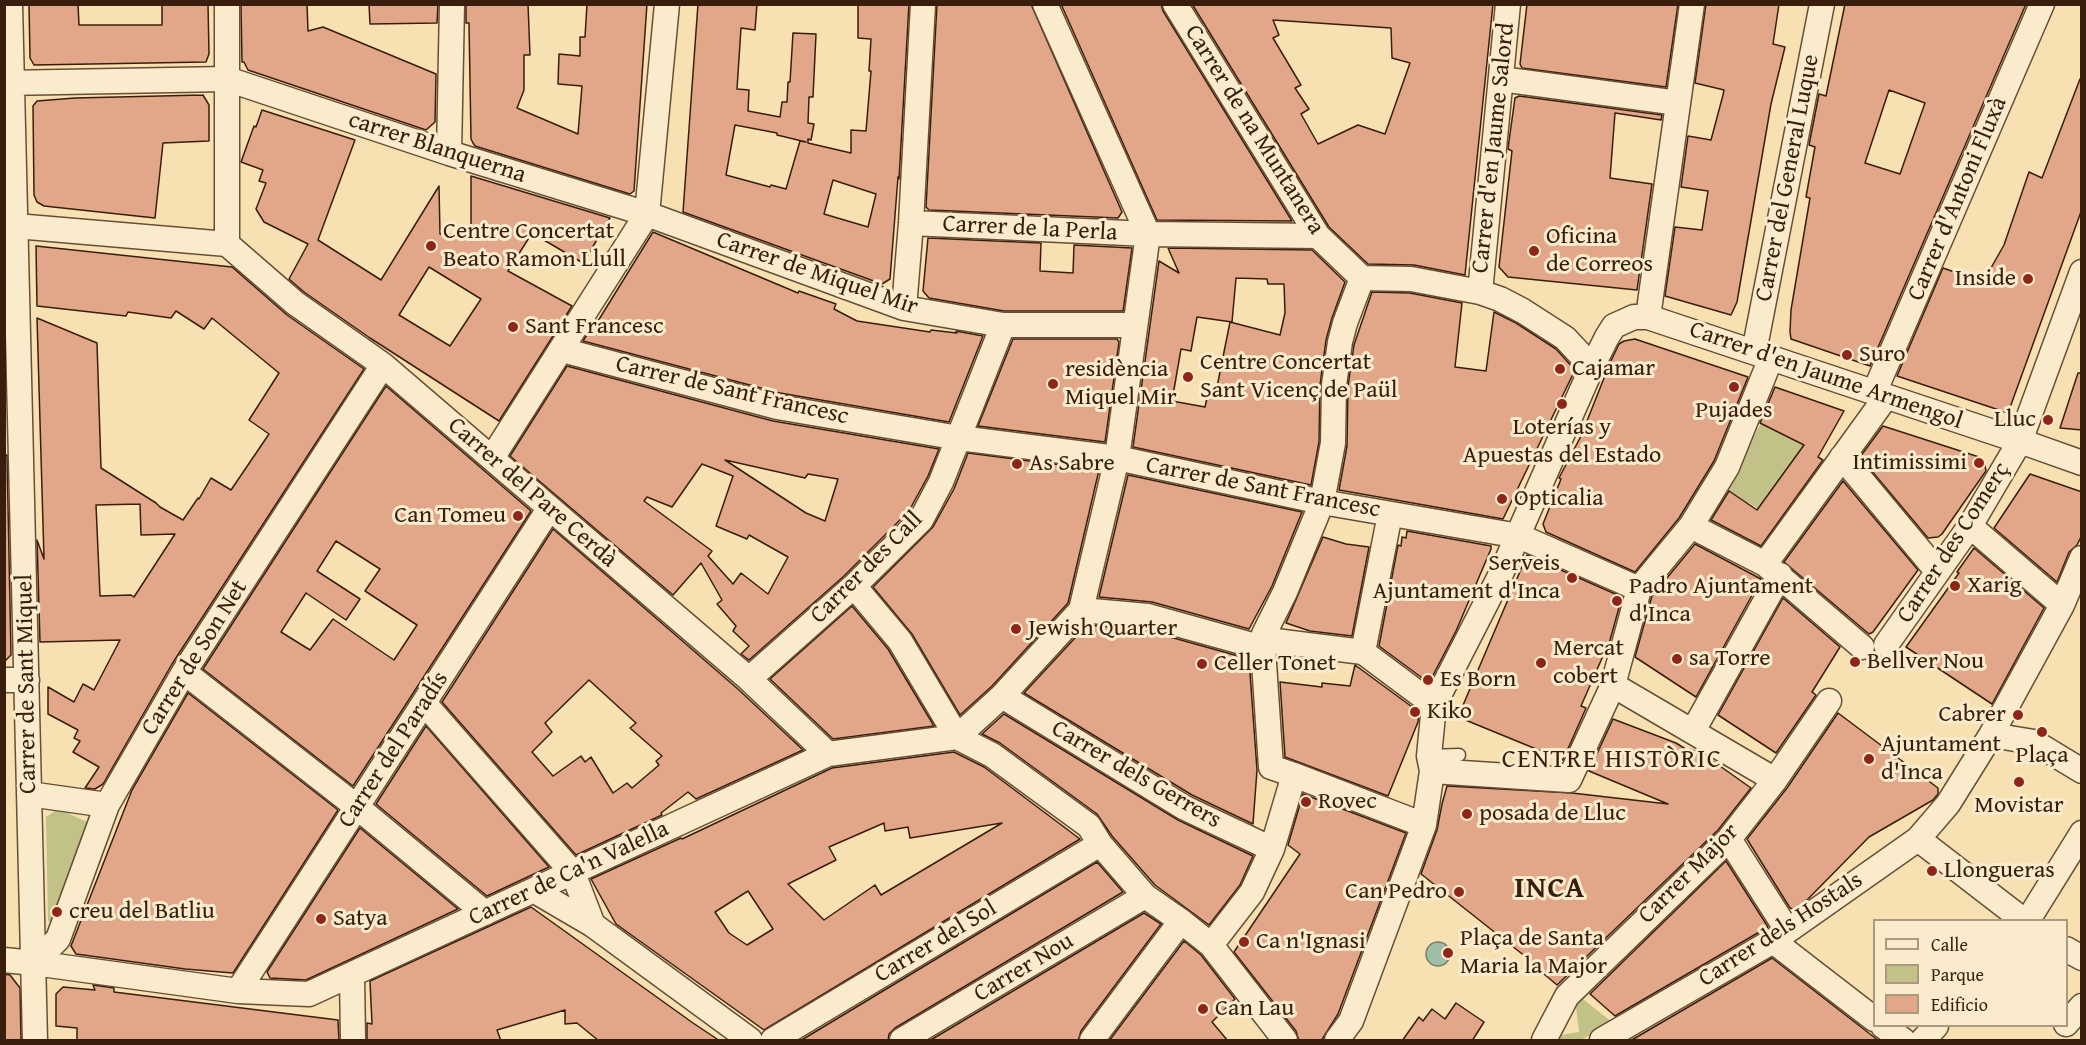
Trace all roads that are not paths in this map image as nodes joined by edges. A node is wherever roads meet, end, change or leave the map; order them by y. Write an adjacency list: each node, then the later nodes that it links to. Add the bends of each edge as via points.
1 (10, 4): 14 (street, Carrer de Sant Miquel)
2 (227, 4): 12 (street)
3 (452, 4): 16 (street)
4 (667, 4): 17 (street)
5 (923, 4): 18 (street)
6 (1045, 4): 20 (street)
7 (1175, 4): 21 (street, Carrer de na Muntanera)
8 (1508, 4): 13 (street, Carrer d'en Jaume Salord)
9 (1692, 4): 15 (street)
10 (1822, 4): 31 (street, Carrer del General Luque)
11 (2042, 4): 34 (street, Carrer d'Antoni Fluxà)
12 (227, 79): 14 (street, carrer Blanquerna); 16 (street, carrer Blanquerna); 22 (street)
13 (1501, 79): 15 (street); 25 (street, Carrer d'en Jaume Salord)
14 (8, 83): 19 (street, Carrer de Sant Miquel)
15 (1678, 103): 27 (street)
16 (450, 153): 17 (street, carrer Blanquerna)
17 (646, 214): 26 (street, Carrer de Miquel Mir); 30 (street)
18 (911, 223): 20 (street, Carrer de la Perla); 26 (street)
19 (10, 225): 22 (street); 35 (street, Carrer de Sant Miquel)
20 (1148, 234): 21 (street, Carrer de la Perla); 29 (street)
21 (1318, 236): 24 (street, Carrer de na Muntanera)
22 (227, 244): 32 (street, Carrer del Pare Cerdà, via 295,303)
23 (2082, 272): 37 (street, Carrer des Comerç)
24 (1362, 278): 25 (street, via 1412,279); 42 (street, via 1340,342 1334,385 1333,443)
25 (1480, 292): 33 (street, via 1523,311 1565,338)
26 (904, 308): 28 (street, Carrer de Miquel Mir)
27 (1648, 317): 31 (street, Carrer d'en Jaume Armengol); 33 (street, via 1634,317 1614,326)
28 (1003, 325): 29 (street, Carrer de Miquel Mir); 36 (street, Carrer des Call)
29 (1135, 325): 40 (street)
30 (562, 350): 36 (street, Carrer de Sant Francesc, via 777,407); 39 (street)
31 (1763, 356): 34 (street, Carrer d'en Jaume Armengol); 45 (street, Carrer del General Luque, via 1727,467)
32 (383, 365): 39 (street, Carrer del Pare Cerdà); 59 (street, Carrer de Son Net)
33 (1592, 367): 47 (street)
34 (1880, 395): 37 (street, Carrer d'en Jaume Armengol); 38 (street, Carrer d'Antoni Fluxà)
35 (13, 435): 61 (street, Carrer de Sant Miquel)
36 (959, 438): 40 (street, Carrer de Sant Francesc); 51 (street, Carrer des Call, via 921,520)
37 (2020, 441): 41 (street, Carrer d'en Jaume Armengol); 46 (street, Carrer des Comerç)
38 (1842, 457): 49 (street, Carrer d'Antoni Fluxà); 50 (street)
39 (492, 458): 43 (street, Carrer del Pare Cerdà)
40 (1117, 458): 42 (street, Carrer de Sant Francesc); 54 (street)
41 (2082, 463)
42 (1322, 502): 44 (street, Carrer de Sant Francesc); 57 (street, via 1264,634)
43 (549, 509): 60 (street, Carrer del Pare Cerdà); 65 (street, Carrer del Paradís)
44 (1390, 514): 47 (street, Carrer de Sant Francesc); 58 (street)
45 (1691, 526): 49 (street); 52 (street, Carrer del General Luque)
46 (1970, 526): 50 (street, Carrer des Comerç); 53 (street)
47 (1519, 536): 52 (street, Carrer de Sant Francesc); 66 (street)
48 (2082, 558): 53 (street, Carrer dels Hostals)
49 (1773, 570): 56 (street); 67 (street, Carrer d'Antoni Fluxà)
50 (1937, 571): 55 (street, Carrer des Comerç)
51 (854, 586): 60 (street, Carrer des Call); 69 (street, via 900,641)
52 (1639, 589): 62 (street)
53 (2062, 605): 68 (street, Carrer dels Hostals)
54 (1082, 610): 57 (street, via 1148,616); 63 (street)
55 (1886, 645)
56 (1862, 647)
57 (1263, 648): 58 (street, via 1275,641); 74 (street, via 1271,768)
58 (1363, 652): 66 (street)
59 (184, 672): 77 (street, Carrer de Son Net); 78 (street)
60 (749, 679): 70 (street, Carrer del Pare Cerdà)
61 (16, 680): 76 (street, Carrer de Sant Miquel)
62 (1613, 685): 67 (street); 72 (street, via 1569,780)
63 (1002, 696): 69 (street); 84 (street, Carrer dels Gerrers, via 1185,808)
64 (1829, 701): 75 (street, Carrer Major)
65 (424, 703): 78 (street, Carrer del Paradís); 85 (street)
66 (1434, 705): 72 (street)
67 (1693, 731): 75 (street)
68 (1991, 735): 73 (street, via 2034,742); 82 (street, Carrer dels Hostals, via 1948,804)
69 (957, 737): 70 (street, Carrer de Ca'n Valella); 83 (street, via 992,755 1089,826)
70 (828, 754): 85 (street, Carrer de Ca'n Valella)
71 (1459, 755): 72 (lane)
72 (1430, 764): 79 (street)
73 (2082, 771)
74 (1294, 775): 79 (street); 84 (street)
75 (1775, 780): 81 (street, Carrer Major)
76 (29, 794): 77 (street); 98 (street, Carrer de Sant Miquel)
77 (106, 805): 98 (street, Carrer de Son Net, via 58,939)
78 (357, 807): 88 (street); 100 (street, Carrer del Paradís)
79 (1424, 825): 115 (street, via 1351,1021)
80 (2082, 832): 90 (street)
81 (1729, 838): 93 (street); 116 (street, Carrer Major, via 1567,996)
82 (1918, 839): 89 (street); 93 (street, Carrer dels Hostals)
83 (1100, 844): 87 (street); 111 (street, Carrer del Sol)
84 (1272, 849): 94 (street, via 1252,892)
85 (573, 873): 86 (street, Carrer de Ca'n Valella); 92 (street)
86 (534, 891): 88 (street, Carrer de Ca'n Valella); 92 (street)
87 (1145, 896): 91 (street); 112 (street, Carrer Nou)
88 (485, 913): 99 (street, Carrer de Ca'n Valella)
89 (2020, 919)
90 (2029, 919)
91 (1181, 921): 94 (street); 113 (street)
92 (593, 925): 107 (street)
93 (1780, 936): 102 (street); 108 (street, Carrer dels Hostals)
94 (1211, 945): 114 (street)
95 (2068, 950): 96 (street)
96 (2082, 958)
97 (4, 960): 98 (street, Carrer de Ca'n Valella)
98 (34, 963): 100 (street, Carrer de Ca'n Valella); 109 (street, Carrer de Sant Miquel)
99 (352, 975): 100 (street, Carrer de Ca'n Valella, via 309,994); 110 (street)
100 (238, 991)
101 (2082, 1006): 103 (street)
102 (1873, 1017)
103 (2068, 1023)
104 (1884, 1027): 117 (street)
105 (1935, 1027): 118 (street)
106 (2064, 1027): 119 (street)
107 (744, 1039)
108 (1606, 1040)
109 (35, 1041)
110 (353, 1041)
111 (773, 1041)
112 (902, 1041)
113 (1092, 1041)
114 (1285, 1041)
115 (1337, 1041)
116 (1544, 1041)
117 (1903, 1041)
118 (1923, 1041)
119 (2052, 1041)

